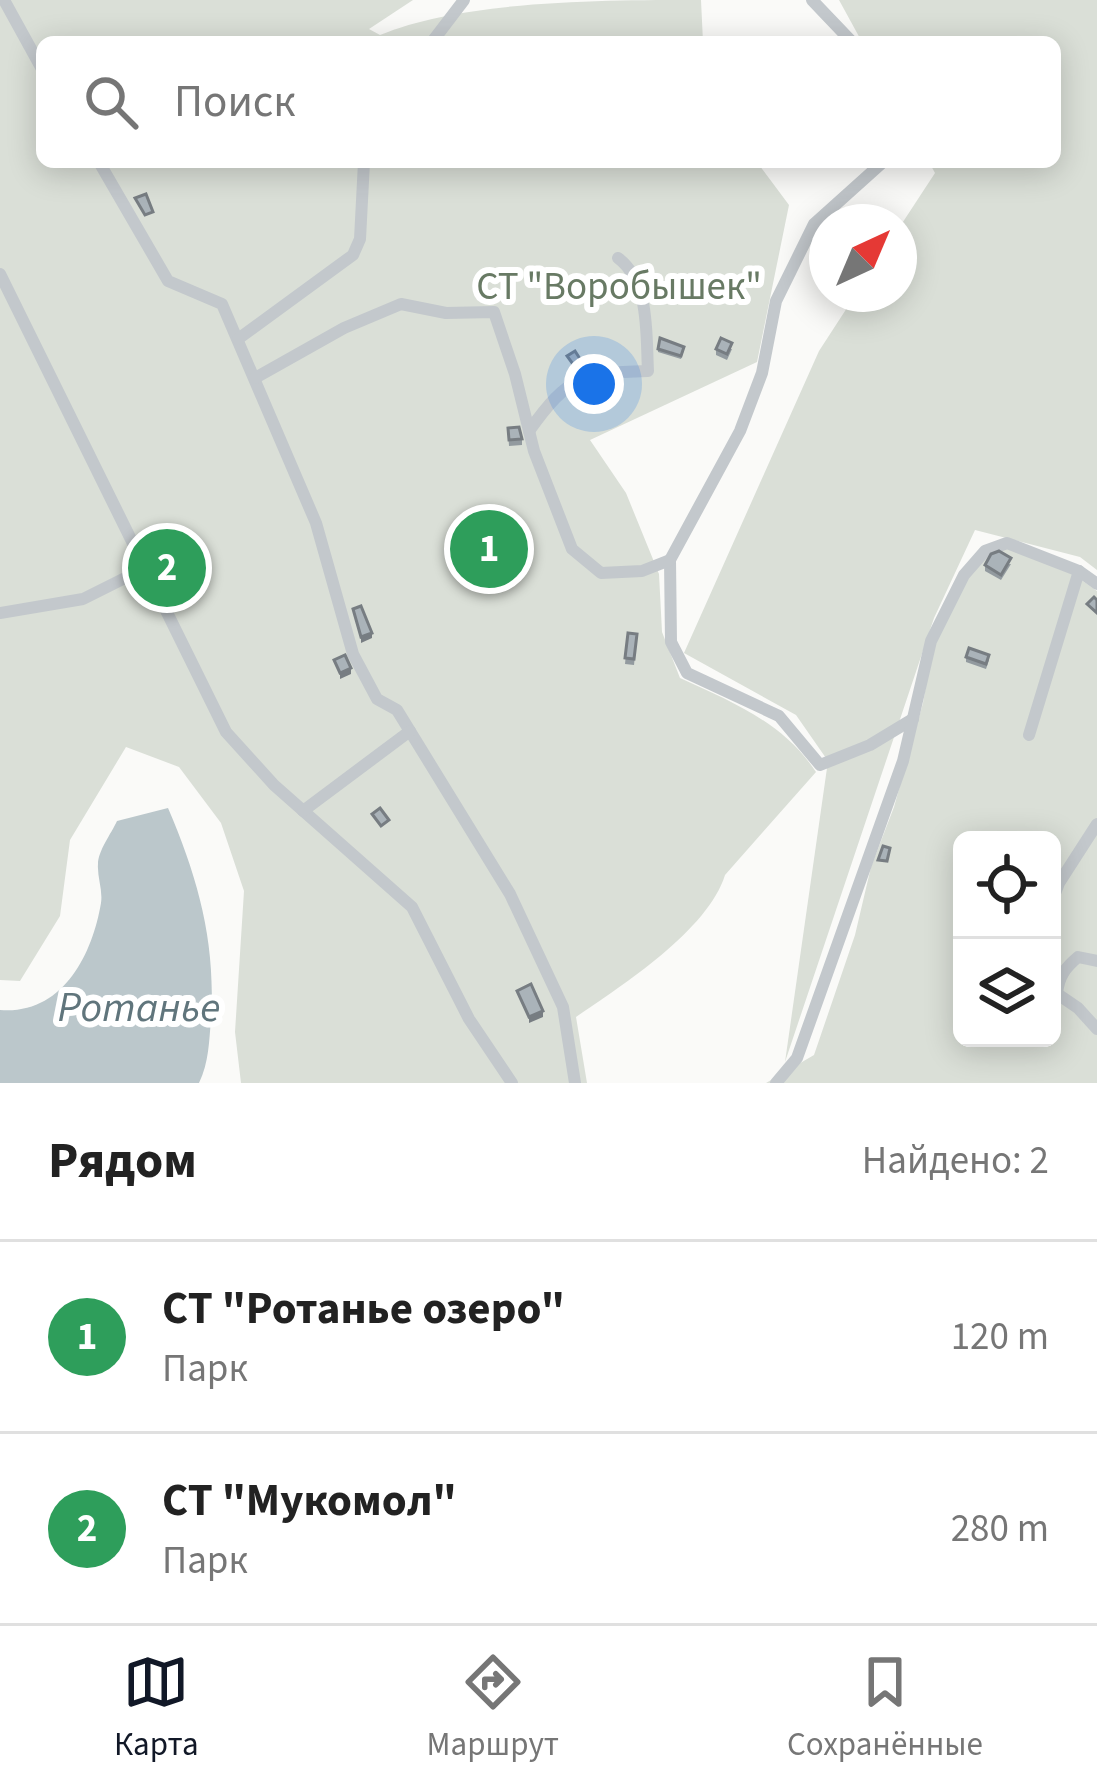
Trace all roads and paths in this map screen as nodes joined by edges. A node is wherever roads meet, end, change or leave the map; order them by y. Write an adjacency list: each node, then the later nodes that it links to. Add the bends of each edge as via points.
1 (4, 0): 6 (street)
2 (464, 0): 4 (street)
3 (812, 0): 5 (street)
4 (437, 36)
5 (846, 36)
6 (36, 58)
7 (102, 168): 12 (street, via 168,281 222,304)
8 (364, 168): 12 (street, via 353,255)
9 (877, 168): 15 (street, via 814,224 776,301 740,431)
10 (618, 258): 14 (street, via 645,309 648,371 590,373 552,398)
11 (0, 274): 17 (street)
12 (238, 339): 13 (street)
13 (255, 378): 14 (street, via 401,304 494,312); 21 (street, via 316,523 352,654 377,699 397,710)
14 (529, 430): 15 (street, via 572,549 601,573)
15 (670, 560): 20 (street, via 671,642 687,673 779,716 820,765)
16 (1078, 571): 18 (street); 20 (street, via 1007,542 985,550 931,641); 22 (street)
17 (150, 578): 19 (street); 23 (street, via 226,732)
18 (1097, 584)
19 (0, 613)
20 (913, 719): 32 (street, via 797,1058)
21 (410, 731): 23 (street); 31 (street, via 537,950 563,1007)
22 (1029, 735)
23 (303, 811): 30 (street, via 412,908)
24 (1097, 824): 25 (street)
25 (1061, 881)
26 (1097, 961): 27 (street, via 1078,957)
27 (1061, 975)
28 (1061, 997): 29 (street)
29 (1097, 1029)
30 (512, 1083)
31 (575, 1083)
32 (776, 1083)

